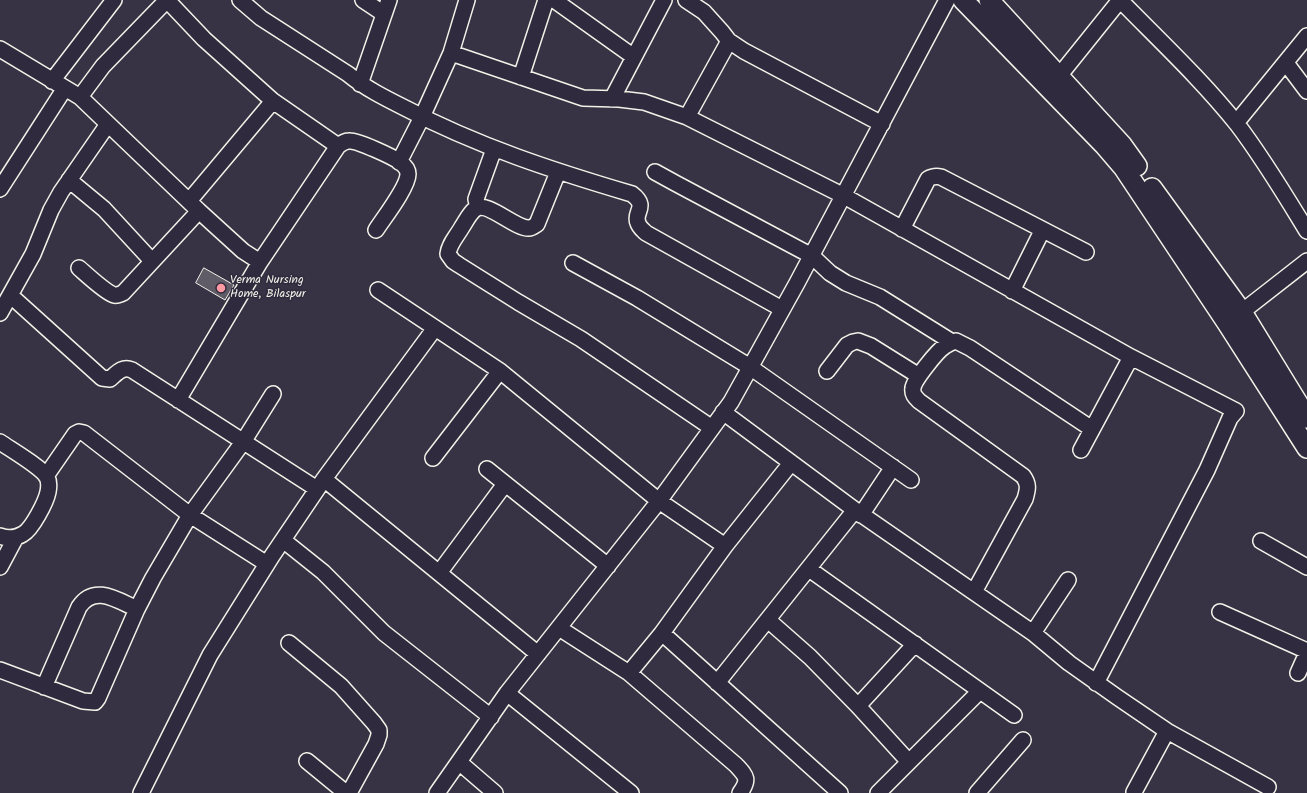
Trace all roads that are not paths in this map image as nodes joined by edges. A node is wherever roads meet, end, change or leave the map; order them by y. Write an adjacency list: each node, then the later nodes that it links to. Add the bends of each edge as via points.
1 (114, 0): 24 (street)
2 (167, 0): 28 (street, via 102,66); 30 (street, via 204,39)
3 (240, 0): 25 (street, via 261,18)
4 (363, 0): 15 (street)
5 (389, 0): 15 (street)
6 (467, 0): 19 (street)
7 (546, 0): 23 (street)
8 (554, 0): 20 (street)
9 (664, 0): 20 (street)
10 (686, 0): 17 (street, via 704,12)
11 (947, 0): 34 (street)
12 (964, 0): 63 (main road, via 1123,167)
13 (989, 0): 22 (main road)
14 (1120, 0): 22 (street); 35 (street, via 1201,83)
15 (384, 14): 25 (street)
16 (1307, 36): 21 (street)
17 (729, 41): 31 (street); 34 (street)
18 (0, 49): 24 (street)
19 (450, 53): 23 (street); 32 (street)
20 (634, 57): 29 (street)
21 (1286, 62): 27 (street); 35 (street)
22 (1059, 76): 63 (main road, via 1122,145 1224,288)
23 (521, 78): 29 (street, via 583,98)
24 (52, 81): 26 (street)
25 (360, 84): 32 (street)
26 (66, 88): 28 (street); 42 (street)
27 (1307, 91)
28 (80, 97): 33 (street)
29 (612, 99): 31 (street, via 644,102)
30 (273, 101): 36 (street); 44 (street)
31 (687, 116): 43 (street)
32 (422, 117): 37 (street); 38 (street)
33 (108, 124): 41 (street); 44 (street)
34 (882, 124): 43 (street)
35 (1236, 124): 50 (street, via 1265,163)
36 (338, 146): 38 (street, via 344,141 351,140); 55 (street)
37 (494, 149): 39 (street); 45 (street, via 476,199)
38 (399, 162): 48 (street, via 406,168 408,178)
39 (558, 172): 45 (street, via 541,217 532,227 523,227 483,207); 61 (street, via 632,194 640,203 637,219 646,233)
40 (655, 172): 52 (street)
41 (69, 180): 53 (street, via 104,209); 60 (street, via 51,210 33,254)
42 (2, 183)
43 (844, 196): 47 (street); 52 (street)
44 (188, 201): 46 (street)
45 (478, 208): 75 (street, via 471,214 450,246 448,254 452,261 581,339)
46 (200, 211): 53 (street); 55 (street, via 243,251)
47 (902, 229): 49 (street, via 928,179 936,176); 59 (street)
48 (376, 230)
49 (1042, 231): 51 (street); 59 (street)
50 (1307, 231)
51 (1086, 252)
52 (812, 256): 61 (street); 65 (street, via 830,273 846,283 880,297)
53 (152, 261): 57 (street, via 123,293 118,295 108,292)
54 (1307, 261): 63 (street)
55 (260, 262): 72 (street)
56 (573, 263): 67 (street, via 637,298)
57 (79, 268)
58 (378, 290): 64 (street)
59 (1012, 291): 66 (street)
60 (10, 294): 62 (street); 72 (street, via 102,378 110,379 120,370 129,369)
61 (782, 309): 67 (street)
62 (0, 313)
63 (1235, 317): 74 (main road); 79 (main road)
64 (435, 328): 69 (street); 87 (street)
65 (952, 342): 70 (street, via 939,351); 76 (street, via 970,348)
66 (1131, 357): 76 (street); 119 (street, via 1236,411 1230,418 1207,470)
67 (750, 367): 73 (street); 83 (street)
68 (827, 370): 70 (street, via 847,345 858,341 871,346)
69 (500, 371): 81 (street); 89 (street)
70 (919, 376): 104 (street, via 913,386 913,392 919,401 1023,476 1027,482 1025,498)
71 (272, 394): 78 (street)
72 (178, 400): 78 (street)
73 (723, 412): 75 (street); 82 (street)
74 (1307, 418)
75 (712, 428): 89 (street)
76 (1092, 429): 80 (street)
77 (0, 442): 85 (street, via 40,469)
78 (243, 442): 87 (street); 91 (street)
79 (1307, 448)
80 (1081, 450)
81 (434, 458)
82 (791, 463): 90 (street); 96 (street)
83 (893, 467): 86 (street); 90 (street)
84 (487, 470): 88 (street)
85 (46, 476): 91 (street, via 75,434 84,433); 93 (street, via 49,485 45,500 29,528)
86 (911, 480)
87 (321, 484): 94 (street); 102 (street)
88 (505, 484): 98 (street); 102 (street)
89 (660, 501): 96 (street); 98 (street)
90 (858, 513): 101 (street); 104 (street)
91 (190, 515): 97 (street); 105 (street)
92 (0, 536): 93 (street)
93 (16, 537): 99 (street)
94 (283, 540): 97 (street); 125 (street, via 323,572 384,633)
95 (1261, 541): 100 (street)
96 (725, 546): 109 (street)
97 (267, 564): 133 (street, via 210,655)
98 (608, 566): 108 (street)
99 (0, 567)
100 (1307, 567)
101 (809, 568): 107 (street); 112 (street)
102 (439, 573): 114 (street)
103 (1068, 580): 110 (street)
104 (974, 592): 110 (street)
105 (137, 609): 120 (street, via 101,594 89,596 83,601); 120 (street, via 102,692 95,702 83,702)
106 (1220, 612): 113 (street)
107 (768, 620): 118 (street); 123 (street, via 810,657)
108 (559, 628): 114 (street); 116 (street)
109 (662, 633): 116 (street); 118 (street)
110 (1033, 633): 119 (street)
111 (289, 643): 134 (street, via 341,686 379,730 376,744)
112 (914, 644): 121 (street); 123 (street)
113 (1307, 652): 117 (street)
114 (538, 654): 122 (street)
115 (0, 670): 120 (street)
116 (629, 673): 138 (street, via 736,765 745,775 746,781)
117 (1298, 673)
118 (717, 683): 139 (street)
119 (1096, 683): 126 (street)
120 (44, 687)
121 (980, 691): 124 (street); 130 (street)
122 (507, 693): 125 (street); 137 (street)
123 (858, 706): 130 (street)
124 (1014, 715)
125 (491, 717): 129 (street)
126 (1167, 731): 131 (street); 132 (street)
127 (1023, 740): 141 (street)
128 (307, 761): 134 (street)
129 (459, 762): 135 (street); 136 (street)
130 (909, 762): 140 (street)
131 (1268, 787)
132 (1134, 792)
133 (141, 793)
134 (348, 793)
135 (437, 793)
136 (495, 793)
137 (631, 793)
138 (740, 793)
139 (840, 793)
140 (878, 793)
141 (977, 793)

